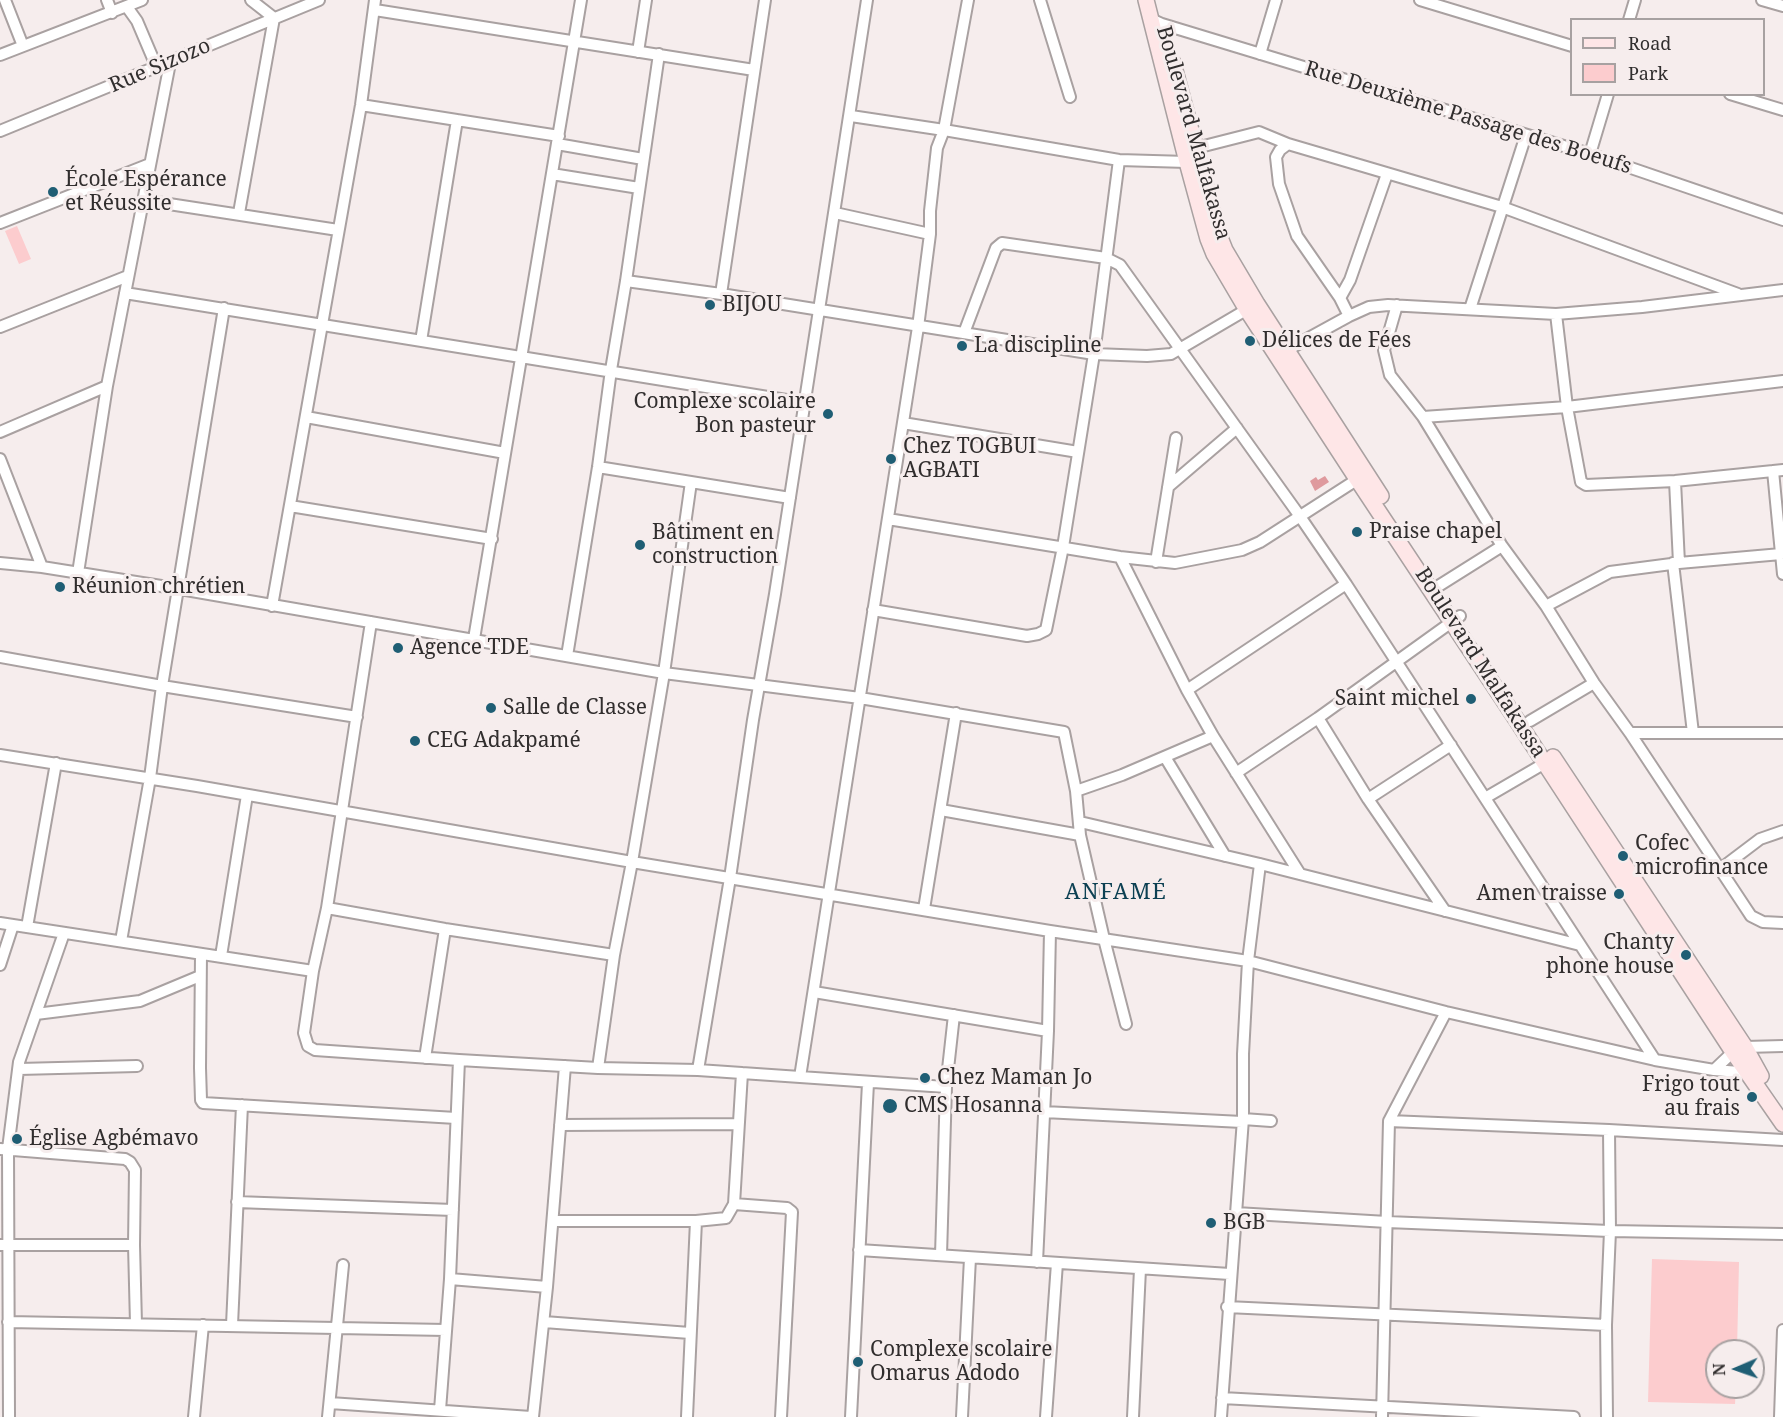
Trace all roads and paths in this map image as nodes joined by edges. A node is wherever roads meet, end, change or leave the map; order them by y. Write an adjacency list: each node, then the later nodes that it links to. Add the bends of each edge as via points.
1 (6, 0): 27 (street)
2 (107, 0): 21 (street)
3 (142, 0): 20 (street)
4 (251, 0): 22 (street)
5 (320, 0): 22 (street, Rue Sizozo)
6 (581, 0): 25 (street)
7 (646, 0): 28 (street)
8 (765, 0): 34 (street)
9 (867, 0): 40 (street)
10 (968, 0): 42 (street)
11 (1040, 0): 37 (street)
12 (1146, 0): 24 (main road)
13 (1156, 0): 24 (main road, Boulevard Malfakassa)
14 (1276, 0): 30 (street)
15 (1420, 0): 26 (street)
16 (1635, 0): 23 (street)
17 (1762, 0): 19 (street)
18 (375, 5): 25 (street); 38 (street)
19 (1783, 6)
20 (127, 7): 21 (street); 33 (street)
21 (112, 13): 27 (street)
22 (274, 18): 32 (street, Rue Sizozo); 58 (street)
23 (1630, 18)
24 (1157, 21): 30 (street, Rue Deuxième Passage des Boeufs); 47 (main road, Boulevard Malfakassa); 51 (main road, Boulevard Malfakassa)
25 (575, 43): 28 (street); 45 (street)
26 (1570, 45)
27 (23, 46): 31 (street)
28 (638, 52): 29 (street)
29 (659, 54): 34 (street); 49 (street)
30 (1260, 54): 44 (street, Rue Deuxième Passage des Boeufs)
31 (0, 55)
32 (170, 63): 33 (street, Rue Sizozo); 52 (street)
33 (157, 68): 43 (street, Rue Sizozo)
34 (754, 70): 69 (street)
35 (1607, 96): 48 (street)
36 (1736, 96): 39 (street)
37 (1070, 97)
38 (361, 105): 41 (street); 62 (street)
39 (1783, 111)
40 (851, 117): 42 (street); 59 (street)
41 (457, 120): 45 (street); 83 (street)
42 (944, 130): 50 (street); 63 (street, via 938,148)
43 (0, 132)
44 (1526, 135): 48 (street, Rue Deuxième Passage des Boeufs); 57 (street)
45 (558, 140): 49 (street); 53 (street)
46 (1288, 144): 47 (street, via 1259,132); 54 (street); 71 (street, via 1276,157 1279,184 1297,236)
47 (1196, 148): 73 (main road, Boulevard Malfakassa, via 1225,250)
48 (1590, 154): 60 (street, Rue Deuxième Passage des Boeufs)
49 (643, 159): 55 (street)
50 (1119, 160): 51 (street); 64 (street)
51 (1187, 162): 73 (main road, Boulevard Malfakassa, via 1211,247)
52 (150, 164): 56 (street); 61 (street)
53 (552, 174): 55 (street); 87 (street)
54 (1387, 174): 57 (street); 71 (street)
55 (639, 188): 66 (street)
56 (143, 200): 58 (street); 65 (street)
57 (1502, 207): 70 (street); 75 (street)
58 (239, 213): 62 (street)
59 (835, 213): 63 (street); 76 (street)
60 (1783, 220)
61 (0, 224)
62 (338, 230): 79 (street)
63 (930, 234): 81 (street)
64 (1106, 258): 82 (street, via 1002,243 996,248); 84 (street, via 1120,265); 86 (street)
65 (128, 276): 68 (street); 80 (street)
66 (626, 281): 69 (street); 88 (street)
67 (1783, 290): 70 (street)
68 (125, 293): 74 (street); 90 (street)
69 (722, 294): 76 (street)
70 (1738, 294): 77 (street)
71 (1340, 298): 78 (street)
72 (1397, 305): 75 (street); 78 (street, via 1369,307); 94 (street, via 1384,350 1386,363 1390,375)
73 (1252, 307): 84 (street); 85 (main road, Boulevard Malfakassa); 104 (main road, Boulevard Malfakassa)
74 (224, 308): 79 (street); 125 (street)
75 (1470, 309): 77 (street)
76 (818, 310): 81 (street); 91 (street)
77 (1556, 314): 92 (street)
78 (1349, 316): 85 (street)
79 (323, 324): 83 (street); 93 (street)
80 (0, 327)
81 (918, 327): 82 (street); 95 (street)
82 (963, 333): 86 (street)
83 (421, 341): 87 (street)
84 (1182, 348): 86 (street, via 1161,355); 96 (street)
85 (1287, 350): 104 (main road, Boulevard Malfakassa)
86 (1094, 354): 99 (street)
87 (521, 358): 88 (street); 100 (street)
88 (611, 370): 91 (street); 102 (street)
89 (1783, 381): 92 (street)
90 (107, 386): 97 (street); 121 (street)
91 (805, 403): 108 (street)
92 (1567, 407): 94 (street); 105 (street, via 1581,482 1586,485)
93 (306, 417): 100 (street); 109 (street)
94 (1422, 417): 113 (street)
95 (903, 423): 99 (street); 111 (street)
96 (1237, 428): 107 (street); 110 (street)
97 (0, 432)
98 (1176, 438): 107 (street)
99 (1078, 452): 114 (street)
100 (505, 453): 112 (street)
101 (0, 459): 120 (street)
102 (598, 467): 106 (street); 132 (street)
103 (1778, 470): 105 (street); 115 (street)
104 (1362, 477): 110 (street); 124 (main road, Boulevard Malfakassa); 129 (main road, Boulevard Malfakassa)
105 (1675, 481): 119 (street)
106 (691, 482): 108 (street); 135 (street)
107 (1168, 487): 117 (street)
108 (790, 498): 137 (street)
109 (290, 506): 112 (street); 126 (street)
110 (1299, 515): 117 (street, via 1242,550 1175,563); 123 (street)
111 (888, 519): 114 (street); 128 (street)
112 (492, 539): 131 (street)
113 (1502, 546): 124 (street); 127 (street)
114 (1062, 547): 116 (street); 128 (street, via 1046,630 1038,634 1027,636)
115 (1781, 554): 119 (street); 122 (street)
116 (1120, 557): 117 (street); 139 (street)
117 (1156, 562)
118 (0, 563): 120 (street)
119 (1676, 563): 127 (street, via 1610,572); 146 (street)
120 (42, 567): 121 (street)
121 (78, 573): 125 (street)
122 (1783, 574)
123 (1346, 584): 134 (street); 139 (street)
124 (1440, 585): 129 (main road, Boulevard Malfakassa)
125 (180, 589): 126 (street); 138 (street)
126 (272, 606): 130 (street)
127 (1546, 606): 136 (street)
128 (873, 610): 140 (street)
129 (1456, 620): 134 (street); 144 (main road, Boulevard Malfakassa); 152 (main road, Boulevard Malfakassa)
130 (371, 622): 131 (street); 142 (street)
131 (474, 639): 132 (street)
132 (567, 656): 135 (street)
133 (0, 657): 138 (street)
134 (1396, 662): 143 (street); 149 (street)
135 (664, 673): 137 (street); 166 (street)
136 (1594, 683): 144 (street); 145 (street)
137 (759, 685): 140 (street); 170 (street)
138 (162, 686): 142 (street); 155 (street)
139 (1187, 690): 148 (street)
140 (860, 698): 141 (street); 171 (street)
141 (956, 713): 156 (street, via 1064,732); 161 (street)
142 (357, 717): 160 (street)
143 (1318, 718): 154 (street); 159 (street)
144 (1530, 721): 199 (main road, Boulevard Malfakassa)
145 (1630, 733): 146 (street); 168 (street)
146 (1693, 733): 147 (street)
147 (1783, 733)
148 (1213, 736): 151 (street); 154 (street)
149 (1450, 745): 158 (street); 159 (street)
150 (0, 755): 153 (street)
151 (1165, 757): 156 (street); 165 (street)
152 (1545, 763): 158 (street); 199 (main road, Boulevard Malfakassa)
153 (56, 764): 155 (street); 178 (street)
154 (1236, 773): 169 (street)
155 (150, 778): 157 (street); 183 (street)
156 (1076, 791): 162 (street)
157 (247, 795): 160 (street); 187 (street)
158 (1485, 798): 184 (street)
159 (1368, 799): 174 (street)
160 (342, 810): 166 (street); 172 (street)
161 (941, 810): 164 (street); 173 (street)
162 (1080, 822): 164 (street); 165 (street)
163 (1783, 831): 168 (street, via 1760,839)
164 (1080, 835): 182 (street)
165 (1225, 856): 167 (street)
166 (632, 862): 170 (street); 186 (street)
167 (1260, 864): 169 (street); 188 (street)
168 (1719, 870): 176 (street, via 1751,916 1763,922)
169 (1300, 874): 174 (street)
170 (730, 878): 171 (street); 207 (street)
171 (829, 894): 173 (street); 192 (street)
172 (327, 908): 179 (street); 190 (street)
173 (924, 909): 180 (street)
174 (1445, 911): 184 (street)
175 (0, 923): 177 (street)
176 (1783, 923)
177 (13, 925): 178 (street); 189 (street)
178 (27, 927): 181 (street)
179 (445, 929): 186 (street); 200 (street)
180 (1050, 931): 182 (street); 197 (street)
181 (64, 933): 183 (street); 194 (street)
182 (1104, 939): 188 (street); 196 (street)
183 (121, 941): 185 (street)
184 (1580, 945): 202 (street)
185 (201, 954): 187 (street); 191 (street)
186 (614, 955): 205 (street)
187 (221, 956): 190 (street)
188 (1248, 961): 193 (street); 218 (street)
189 (0, 965)
190 (313, 971): 200 (street, via 304,1033 308,1046 315,1050)
191 (200, 976): 194 (street, via 140,1001); 214 (street, via 201,1102)
192 (814, 992): 195 (street); 211 (street)
193 (1446, 1012): 202 (street); 220 (street)
194 (36, 1014): 206 (street)
195 (954, 1015): 197 (street); 213 (street)
196 (1126, 1024)
197 (1048, 1031): 216 (street)
198 (1783, 1046): 199 (street)
199 (1739, 1050): 208 (street); 210 (main road, Boulevard Malfakassa)
200 (425, 1058): 201 (street)
201 (459, 1060): 204 (street); 217 (street)
202 (1655, 1060): 208 (street)
203 (137, 1066): 206 (street)
204 (565, 1066): 205 (street); 223 (street)
205 (598, 1068): 207 (street)
206 (19, 1069): 226 (street)
207 (698, 1070): 209 (street)
208 (1714, 1070): 210 (street)
209 (742, 1074): 211 (street); 221 (street)
210 (1755, 1074): 215 (main road, Boulevard Malfakassa); 222 (main road, Boulevard Malfakassa)
211 (800, 1077): 212 (street)
212 (868, 1083): 213 (street); 238 (street)
213 (946, 1087): 239 (street)
214 (242, 1105): 217 (street); 227 (street)
215 (1783, 1108)
216 (1044, 1112): 218 (street); 241 (street)
217 (456, 1118): 229 (street)
218 (1243, 1121): 219 (street); 230 (street)
219 (1271, 1121)
220 (1389, 1121): 224 (street); 233 (street)
221 (738, 1124): 223 (street); 228 (street)
222 (1783, 1124)
223 (560, 1125): 231 (street)
224 (1609, 1130): 225 (street); 234 (street)
225 (1783, 1140)
226 (4, 1149): 236 (street); 237 (street, via 130,1162 135,1170)
227 (237, 1202): 229 (street); 254 (street)
228 (734, 1204): 232 (street, via 726,1218); 270 (street, via 787,1208 792,1212)
229 (453, 1210): 246 (street)
230 (1236, 1213): 233 (street); 245 (street)
231 (553, 1221): 232 (street); 247 (street)
232 (696, 1221): 259 (street)
233 (1387, 1222): 234 (street); 249 (street)
234 (1610, 1231): 235 (street); 255 (street)
235 (1783, 1234)
236 (4, 1245): 237 (street); 250 (street)
237 (134, 1245): 252 (street)
238 (859, 1251): 239 (street); 271 (street)
239 (941, 1255): 240 (street)
240 (970, 1258): 241 (street); 272 (street)
241 (1037, 1262): 242 (street)
242 (1057, 1263): 244 (street); 273 (street)
243 (343, 1265): 256 (street)
244 (1140, 1269): 245 (street); 274 (street)
245 (1230, 1274): 248 (street)
246 (450, 1278): 247 (street); 257 (street)
247 (547, 1287): 251 (street)
248 (1227, 1307): 249 (street); 260 (street)
249 (1385, 1315): 255 (street); 263 (street)
250 (8, 1322): 252 (street); 265 (street)
251 (544, 1322): 259 (street); 268 (street)
252 (136, 1324): 253 (street)
253 (203, 1325): 254 (street); 266 (street)
254 (232, 1325): 256 (street)
255 (1606, 1325): 277 (street)
256 (338, 1328): 257 (street); 261 (street)
257 (446, 1330): 262 (street)
258 (1783, 1331): 278 (street)
259 (690, 1333): 269 (street)
260 (1222, 1398): 263 (street); 275 (street)
261 (330, 1403): 262 (street); 267 (street)
262 (440, 1410): 268 (street)
263 (1383, 1412): 264 (street)
264 (1539, 1416): 276 (street)
265 (9, 1417)
266 (194, 1417)
267 (328, 1417)
268 (532, 1417)
269 (687, 1417)
270 (781, 1417)
271 (850, 1417)
272 (962, 1417)
273 (1046, 1417)
274 (1133, 1417)
275 (1221, 1417)
276 (1574, 1417)
277 (1607, 1417)
278 (1780, 1417)

